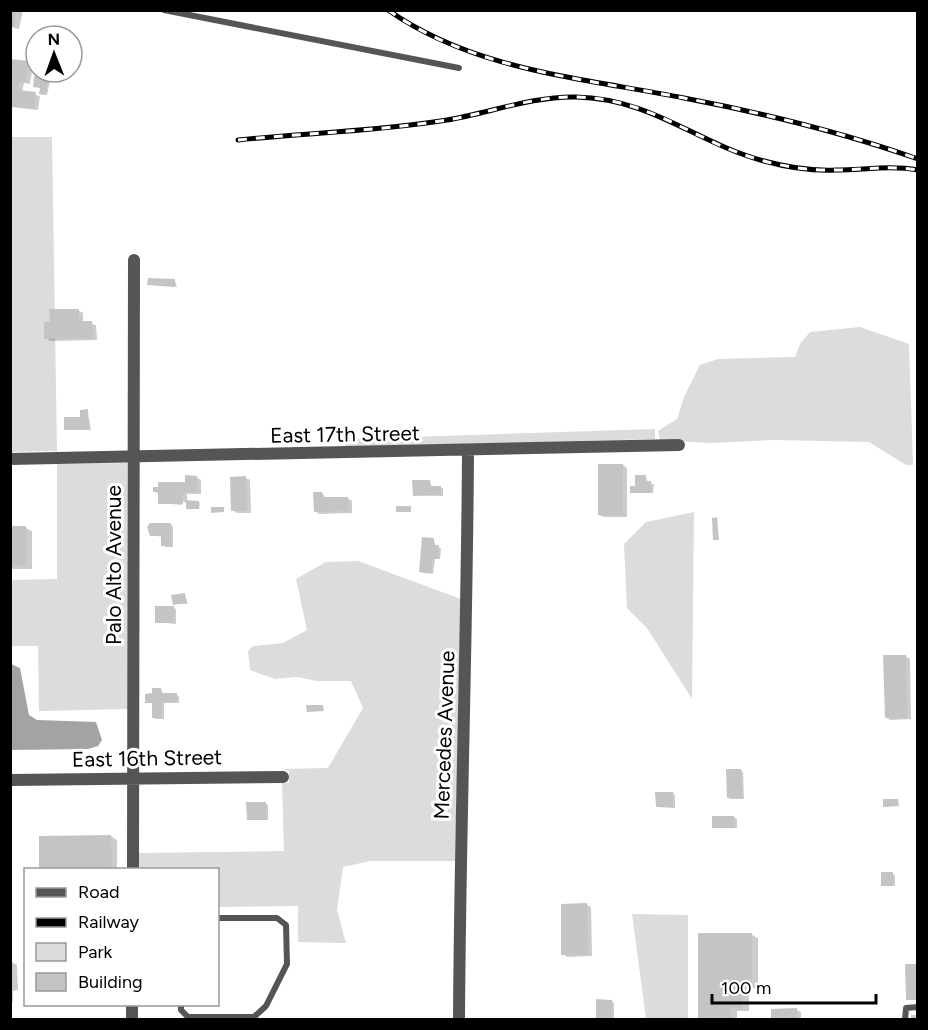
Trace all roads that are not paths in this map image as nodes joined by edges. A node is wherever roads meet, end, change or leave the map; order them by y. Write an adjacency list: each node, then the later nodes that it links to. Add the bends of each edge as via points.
1 (164, 10): 2 (lane)
2 (459, 68)
3 (134, 260): 6 (street, Palo Alto Avenue)
4 (679, 445): 5 (street, East 17th Street)
5 (468, 451): 6 (street, East 17th Street); 15 (street, Mercedes Avenue)
6 (132, 456): 7 (street, East 17th Street); 8 (street, Palo Alto Avenue)
7 (10, 459)
8 (134, 777): 9 (street, East 16th Street); 10 (street, East 16th Street); 11 (street, Palo Alto Avenue)
9 (283, 777)
10 (10, 780)
11 (133, 868)
12 (219, 918): 13 (lane, via 277,918 286,925 288,964 267,1006 254,1017 188,1017)
13 (181, 1006)
14 (918, 1007): 16 (lane, via 906,1008)
15 (459, 1020)
16 (905, 1020)

